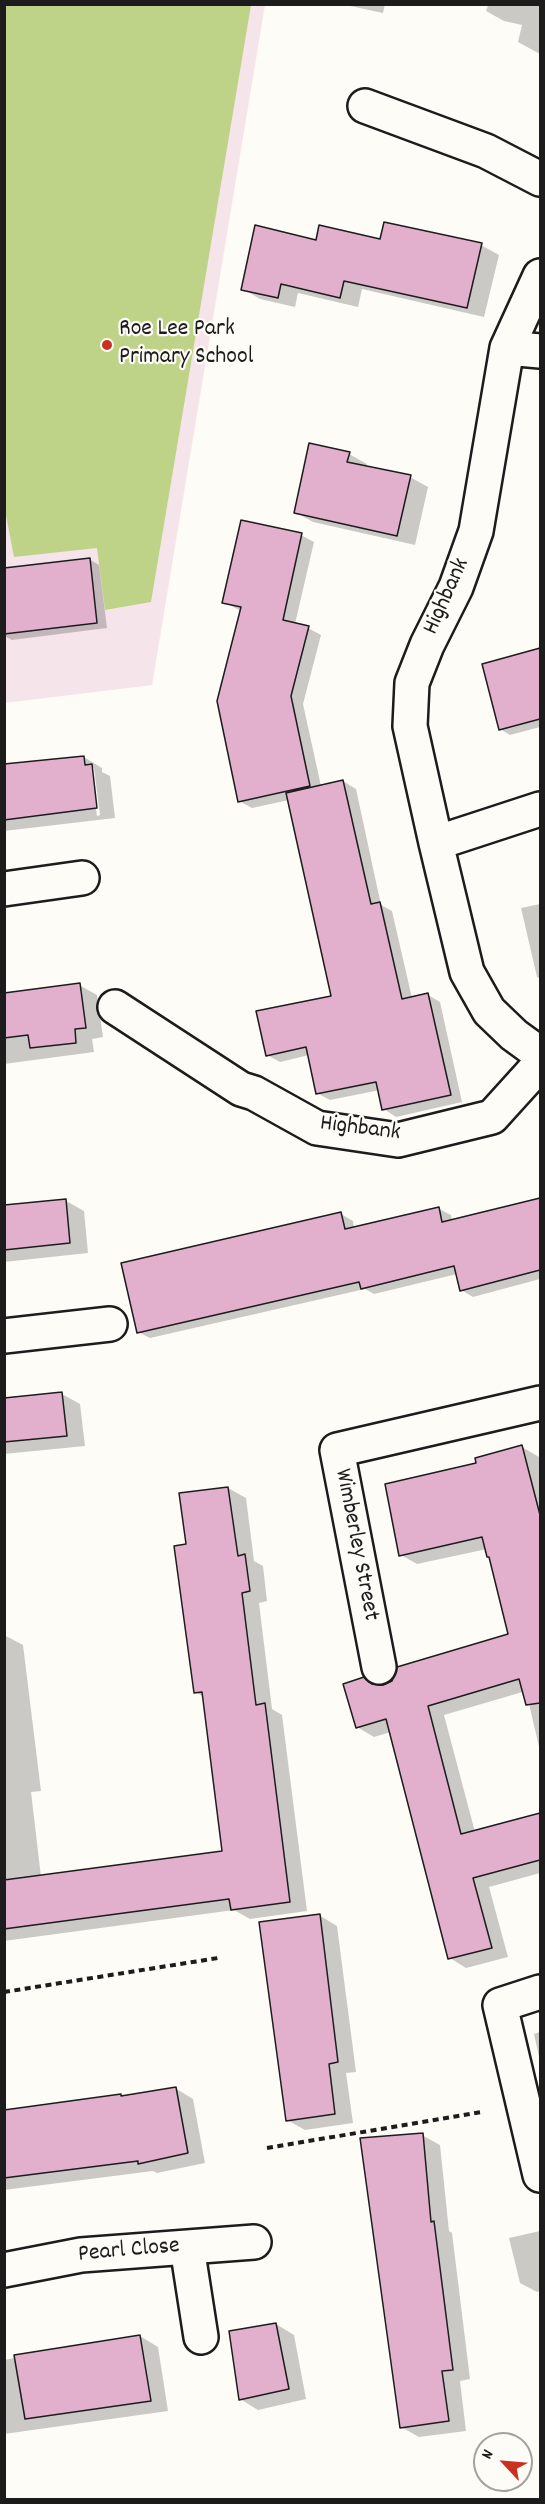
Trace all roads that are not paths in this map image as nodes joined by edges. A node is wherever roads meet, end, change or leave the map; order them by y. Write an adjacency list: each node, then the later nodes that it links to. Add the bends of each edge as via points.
1 (365, 106): 2 (street, via 486,151)
2 (540, 179)
3 (540, 276): 4 (street, Highbank)
4 (507, 348): 5 (street); 7 (street, Highbank, via 476,531 456,587 412,683 410,726)
5 (540, 351)
6 (540, 809): 7 (street)
7 (436, 843): 11 (street, Highbank, via 467,972 489,1011)
8 (82, 878): 9 (street)
9 (4, 889)
10 (115, 1007): 12 (street, Highbank, via 241,1089 317,1128 398,1140 492,1117)
11 (540, 1054)
12 (540, 1064)
13 (110, 1324): 14 (street)
14 (4, 1336)
15 (540, 1403): 16 (street, Wimberley Street, via 337,1450)
16 (379, 1667)
17 (540, 1992): 18 (street, via 500,2005)
18 (540, 2175)
19 (254, 2241): 20 (street, Pearl Close)
20 (187, 2247): 21 (street, Pearl Close, via 81,2255); 22 (street)
21 (4, 2270)
22 (201, 2337)

